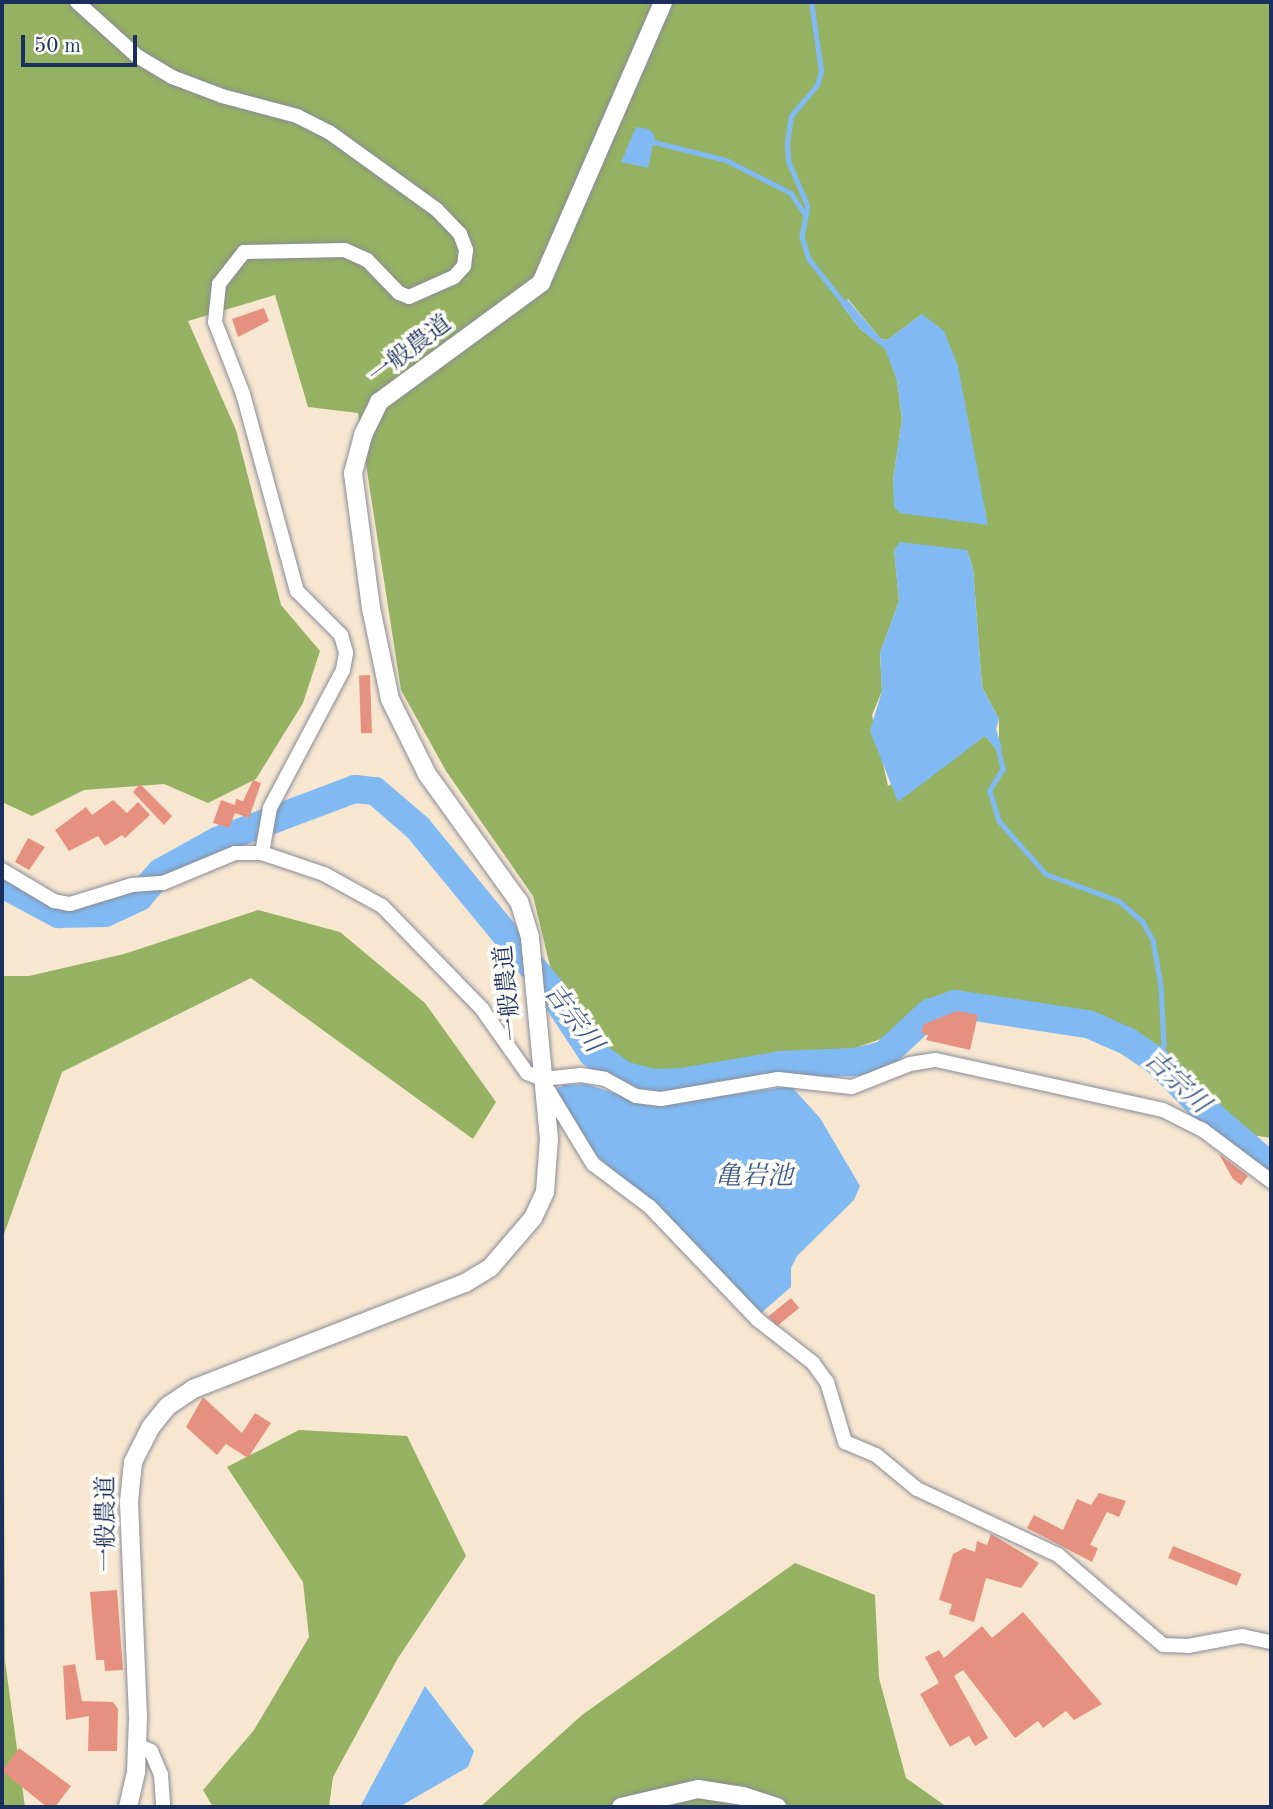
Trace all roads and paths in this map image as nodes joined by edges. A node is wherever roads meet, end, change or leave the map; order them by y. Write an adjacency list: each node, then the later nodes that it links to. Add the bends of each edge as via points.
1 (77, 2): 3 (street, via 137,56 172,77 297,116 329,132 438,210 460,234 466,250 464,266 454,277 409,297 399,293 367,260 345,250 244,252 219,284 215,323 243,394 297,591 341,635 346,653 343,670 270,808)
2 (663, 2): 5 (street, 一般農道, via 541,283 379,402 363,435 353,473 371,608 390,699 427,774 519,901 531,950)
3 (262, 853): 4 (street, via 234,853 163,883 70,904 54,901); 5 (street, via 324,874 382,906 482,1009 527,1073)
4 (2, 870)
5 (543, 1079): 6 (street, via 582,1075 604,1079 636,1096 661,1099 778,1079 852,1087 910,1063 936,1060 1163,1110 1203,1130); 7 (street, via 554,1106 593,1164 650,1207 758,1320 813,1363 827,1382 845,1443 876,1455 917,1489 1058,1555 1163,1645 1188,1646 1242,1636); 8 (street, 一般農道, via 549,1139 545,1192 533,1218 490,1268 465,1283 193,1389 168,1406 150,1428 133,1462 129,1502)
6 (1271, 1181)
7 (1271, 1642)
8 (137, 1745): 9 (street, 一般農道); 10 (street, via 151,1751 161,1775)
9 (128, 1807)
10 (163, 1807)
11 (621, 1807): 12 (street, via 698,1790 743,1796)
12 (777, 1807)

